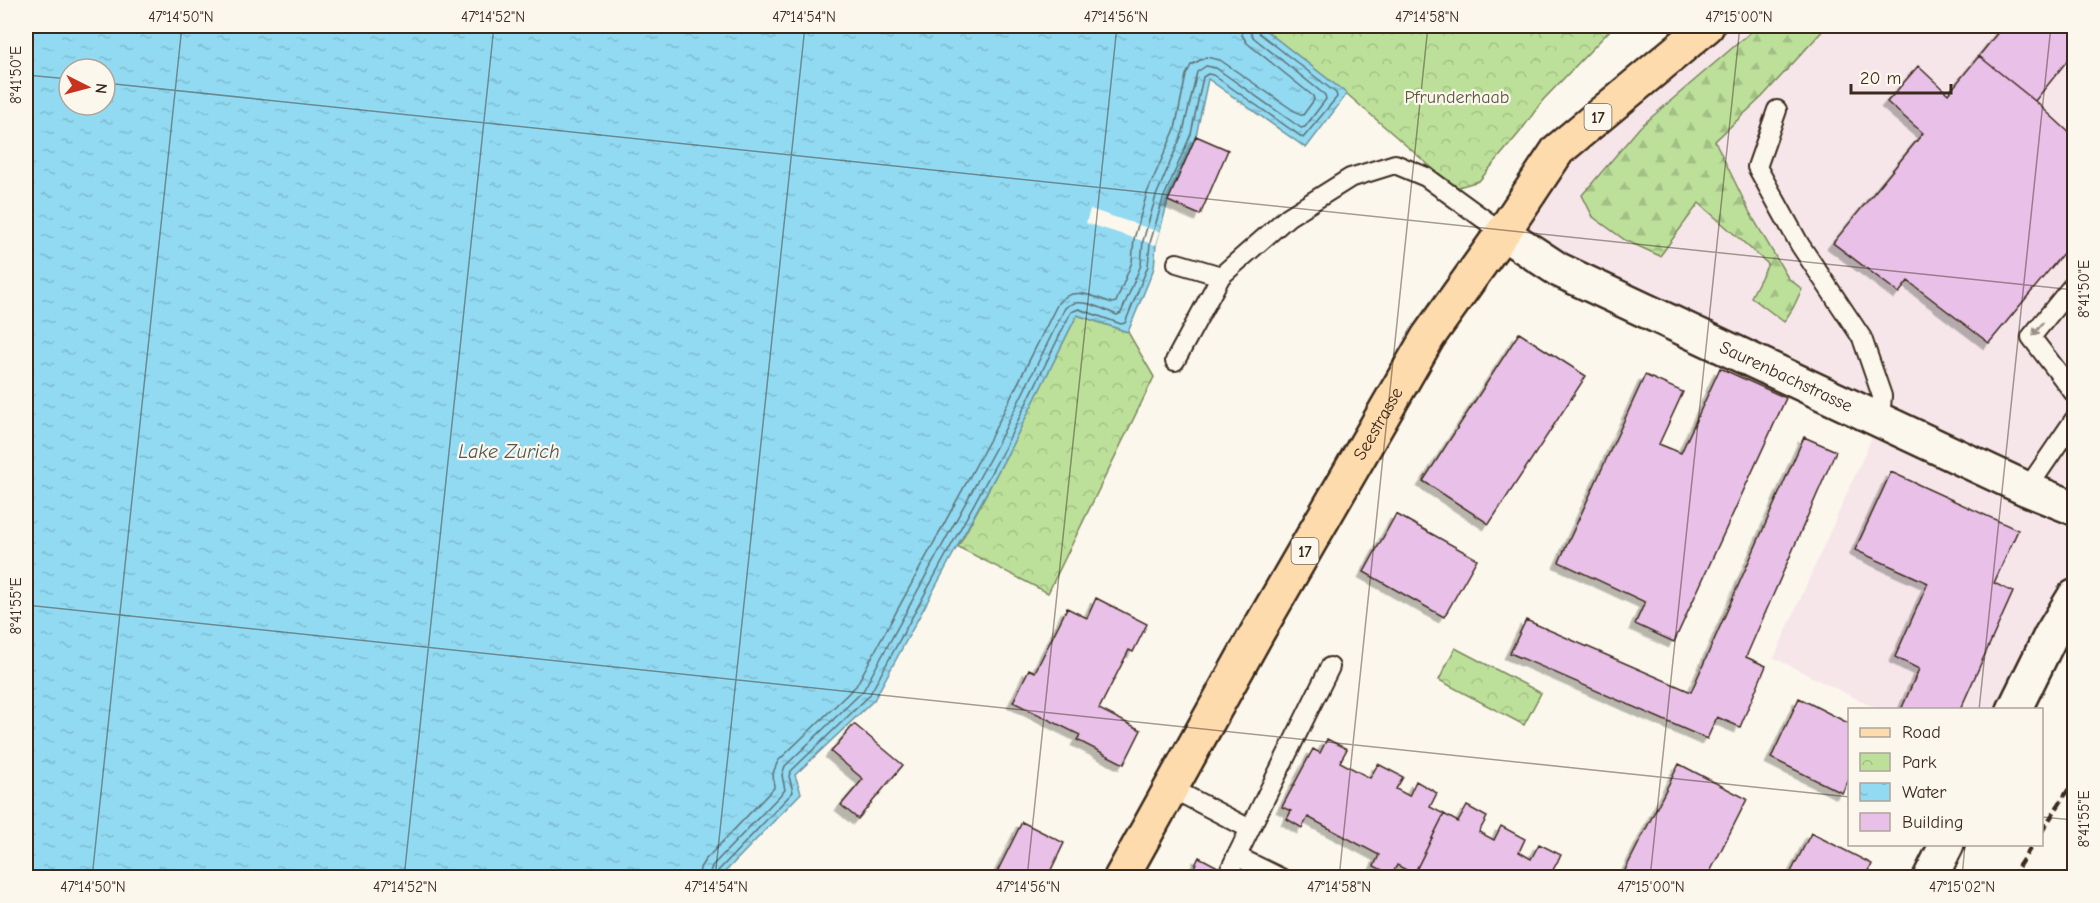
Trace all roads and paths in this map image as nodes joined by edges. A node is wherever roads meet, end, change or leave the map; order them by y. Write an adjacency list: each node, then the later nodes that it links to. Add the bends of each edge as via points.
1 (1707, 26): 3 (main road, Seestrasse / 17, via 1558,150)
2 (1777, 110): 9 (lane, via 1757,167 1800,245 1862,338 1882,396)
3 (1503, 233): 5 (lane, via 1426,177 1395,164 1350,178 1288,217); 9 (street, Saurenbachstrasse, via 1558,270); 16 (main road, Seestrasse / 17, via 1428,337)
4 (1177, 263): 5 (lane)
5 (1221, 276): 7 (lane)
6 (2074, 284): 8 (lane, one-way to 8, via 2031,337)
7 (1175, 361)
8 (2074, 393)
9 (1880, 419): 11 (street, Saurenbachstrasse)
10 (2074, 420): 11 (lane)
11 (2027, 489): 12 (street, Saurenbachstrasse)
12 (2074, 508)
13 (2074, 597): 15 (street)
14 (1330, 667): 17 (lane)
15 (2015, 708)
16 (1170, 788): 17 (lane); 20 (main road, Seestrasse / 17)
17 (1250, 829): 19 (lane)
18 (1946, 846): 23 (street)
19 (1236, 856): 21 (lane); 22 (lane)
20 (1120, 878)
21 (1226, 878)
22 (1281, 878)
23 (1930, 878)

